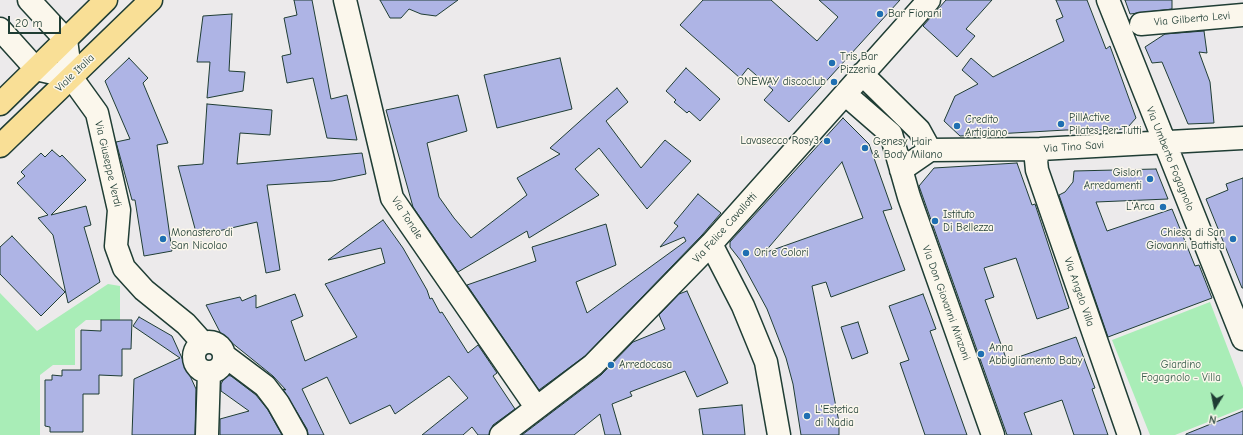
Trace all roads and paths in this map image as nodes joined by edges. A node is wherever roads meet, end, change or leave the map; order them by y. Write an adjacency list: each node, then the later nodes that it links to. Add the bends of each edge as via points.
1 (29, 0): 10 (street)
2 (106, 0): 10 (main road)
3 (151, 0): 13 (main road, Viale Italia)
4 (344, 0): 27 (street, Via Tonale, via 392,198)
5 (929, 0): 12 (street, Via Felice Cavallotti)
6 (1108, 0): 17 (street, Via Umberto Fogagnolo)
7 (1243, 15): 8 (street, Via Gilberto Levi)
8 (1141, 24)
9 (0, 29): 11 (street)
10 (66, 40): 11 (main road); 13 (street)
11 (36, 69): 13 (street); 15 (main road)
12 (862, 74): 14 (street, Via Felice Cavallotti); 20 (street, via 919,130)
13 (71, 77): 18 (main road, Viale Italia); 24 (street, Via Giuseppe Verdi, via 96,113 119,210 116,246 121,263 144,290 186,324)
14 (845, 94): 21 (street, Via Don Giovanni Minzoni, via 891,134); 22 (street, Via Felice Cavallotti)
15 (0, 104)
16 (1243, 138): 17 (street, Via Tino Savi)
17 (1163, 142): 19 (street, Via Tino Savi); 23 (street, Via Umberto Fogagnolo)
18 (0, 146)
19 (1040, 149): 20 (street, Via Tino Savi); 33 (street, Via Angelo Villa, via 1036,170)
20 (930, 150): 21 (street)
21 (901, 170): 32 (street, Via Don Giovanni Minzoni)
22 (711, 244): 27 (street, Via Felice Cavallotti, via 593,365); 31 (street, via 743,306 766,362)
23 (1243, 339)
24 (203, 343): 25 (street, via 218,344); 26 (street, via 196,350 194,360 200,369)
25 (225, 356): 26 (street, via 222,366); 29 (street, via 264,386 278,402)
26 (209, 372): 28 (street)
27 (536, 407): 30 (street, Via Felice Cavallotti)
28 (207, 435)
29 (296, 435)
30 (501, 435)
31 (780, 435)
32 (993, 435)
33 (1129, 435)

